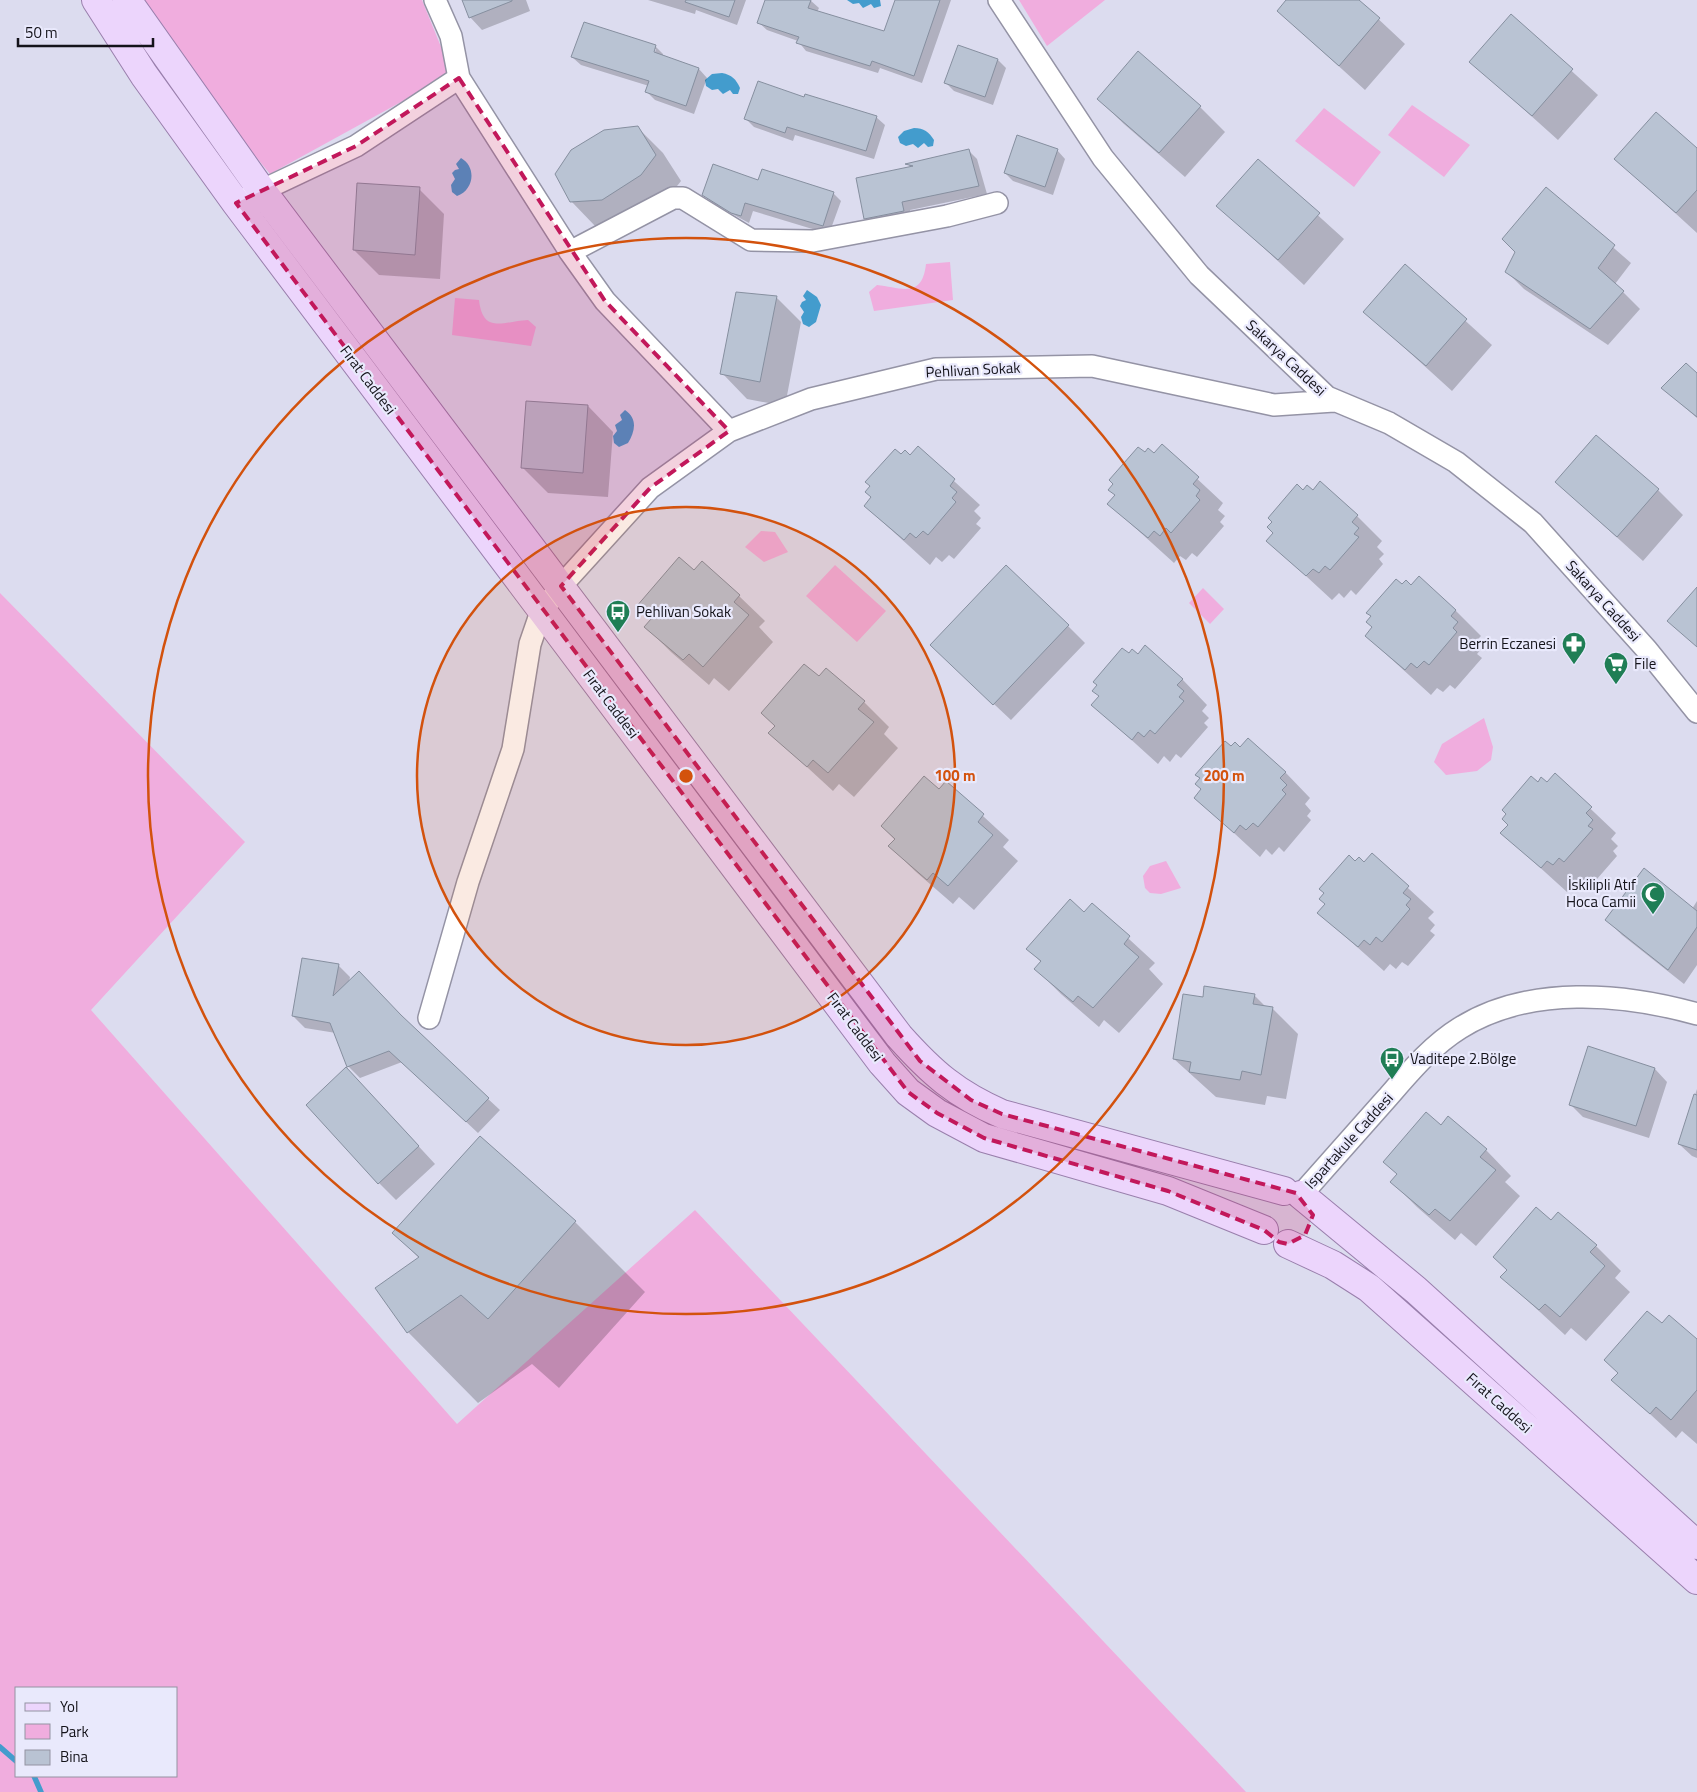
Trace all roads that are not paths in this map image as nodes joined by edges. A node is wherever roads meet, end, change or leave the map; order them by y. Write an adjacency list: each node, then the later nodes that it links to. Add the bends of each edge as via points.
1 (96, 0): 7 (main road, Fırat Caddesi, via 144,75)
2 (127, 0): 6 (main road, Fırat Caddesi)
3 (435, 0): 5 (street, via 451,36)
4 (999, 0): 10 (street, Sakarya Caddesi, via 1103,158 1199,275 1284,358)
5 (459, 78): 6 (street, via 356,146); 9 (street)
6 (262, 191): 7 (street); 12 (main road, Fırat Caddesi)
7 (236, 203): 13 (main road, Fırat Caddesi)
8 (997, 203): 9 (street, via 947,216 813,241 750,240 683,198 673,198)
9 (570, 252): 11 (street, via 605,301)
10 (1334, 401): 11 (street, Pehlivan Sokak, via 1274,406 1092,366 936,369 811,399); 14 (street, Sakarya Caddesi, via 1389,423 1456,462 1533,523 1647,650)
11 (729, 431): 12 (street, Pehlivan Sokak, via 650,488)
12 (561, 586): 13 (street, Pehlivan Sokak); 17 (main road, Fırat Caddesi, via 899,1036 920,1061 944,1081 970,1100 1002,1114)
13 (541, 612): 16 (street, Pehlivan Sokak, via 530,644 513,749 468,882); 18 (main road, Fırat Caddesi, via 882,1063 908,1092 937,1113 984,1138 1168,1191)
14 (1697, 712)
15 (1697, 1014): 17 (street, Ispartakule Caddesi, via 1671,1006 1580,998 1534,1000 1490,1013 1460,1028 1428,1053)
16 (429, 1018)
17 (1292, 1193): 18 (main road, via 1275,1194 1266,1204 1262,1218); 19 (main road, via 1311,1208 1313,1215 1305,1235); 20 (main road, Fırat Caddesi, via 1416,1290)
18 (1264, 1230): 19 (main road, via 1273,1239)
19 (1288, 1244): 21 (main road, Fırat Caddesi, via 1333,1265 1369,1288)
20 (1697, 1545)
21 (1697, 1580)

